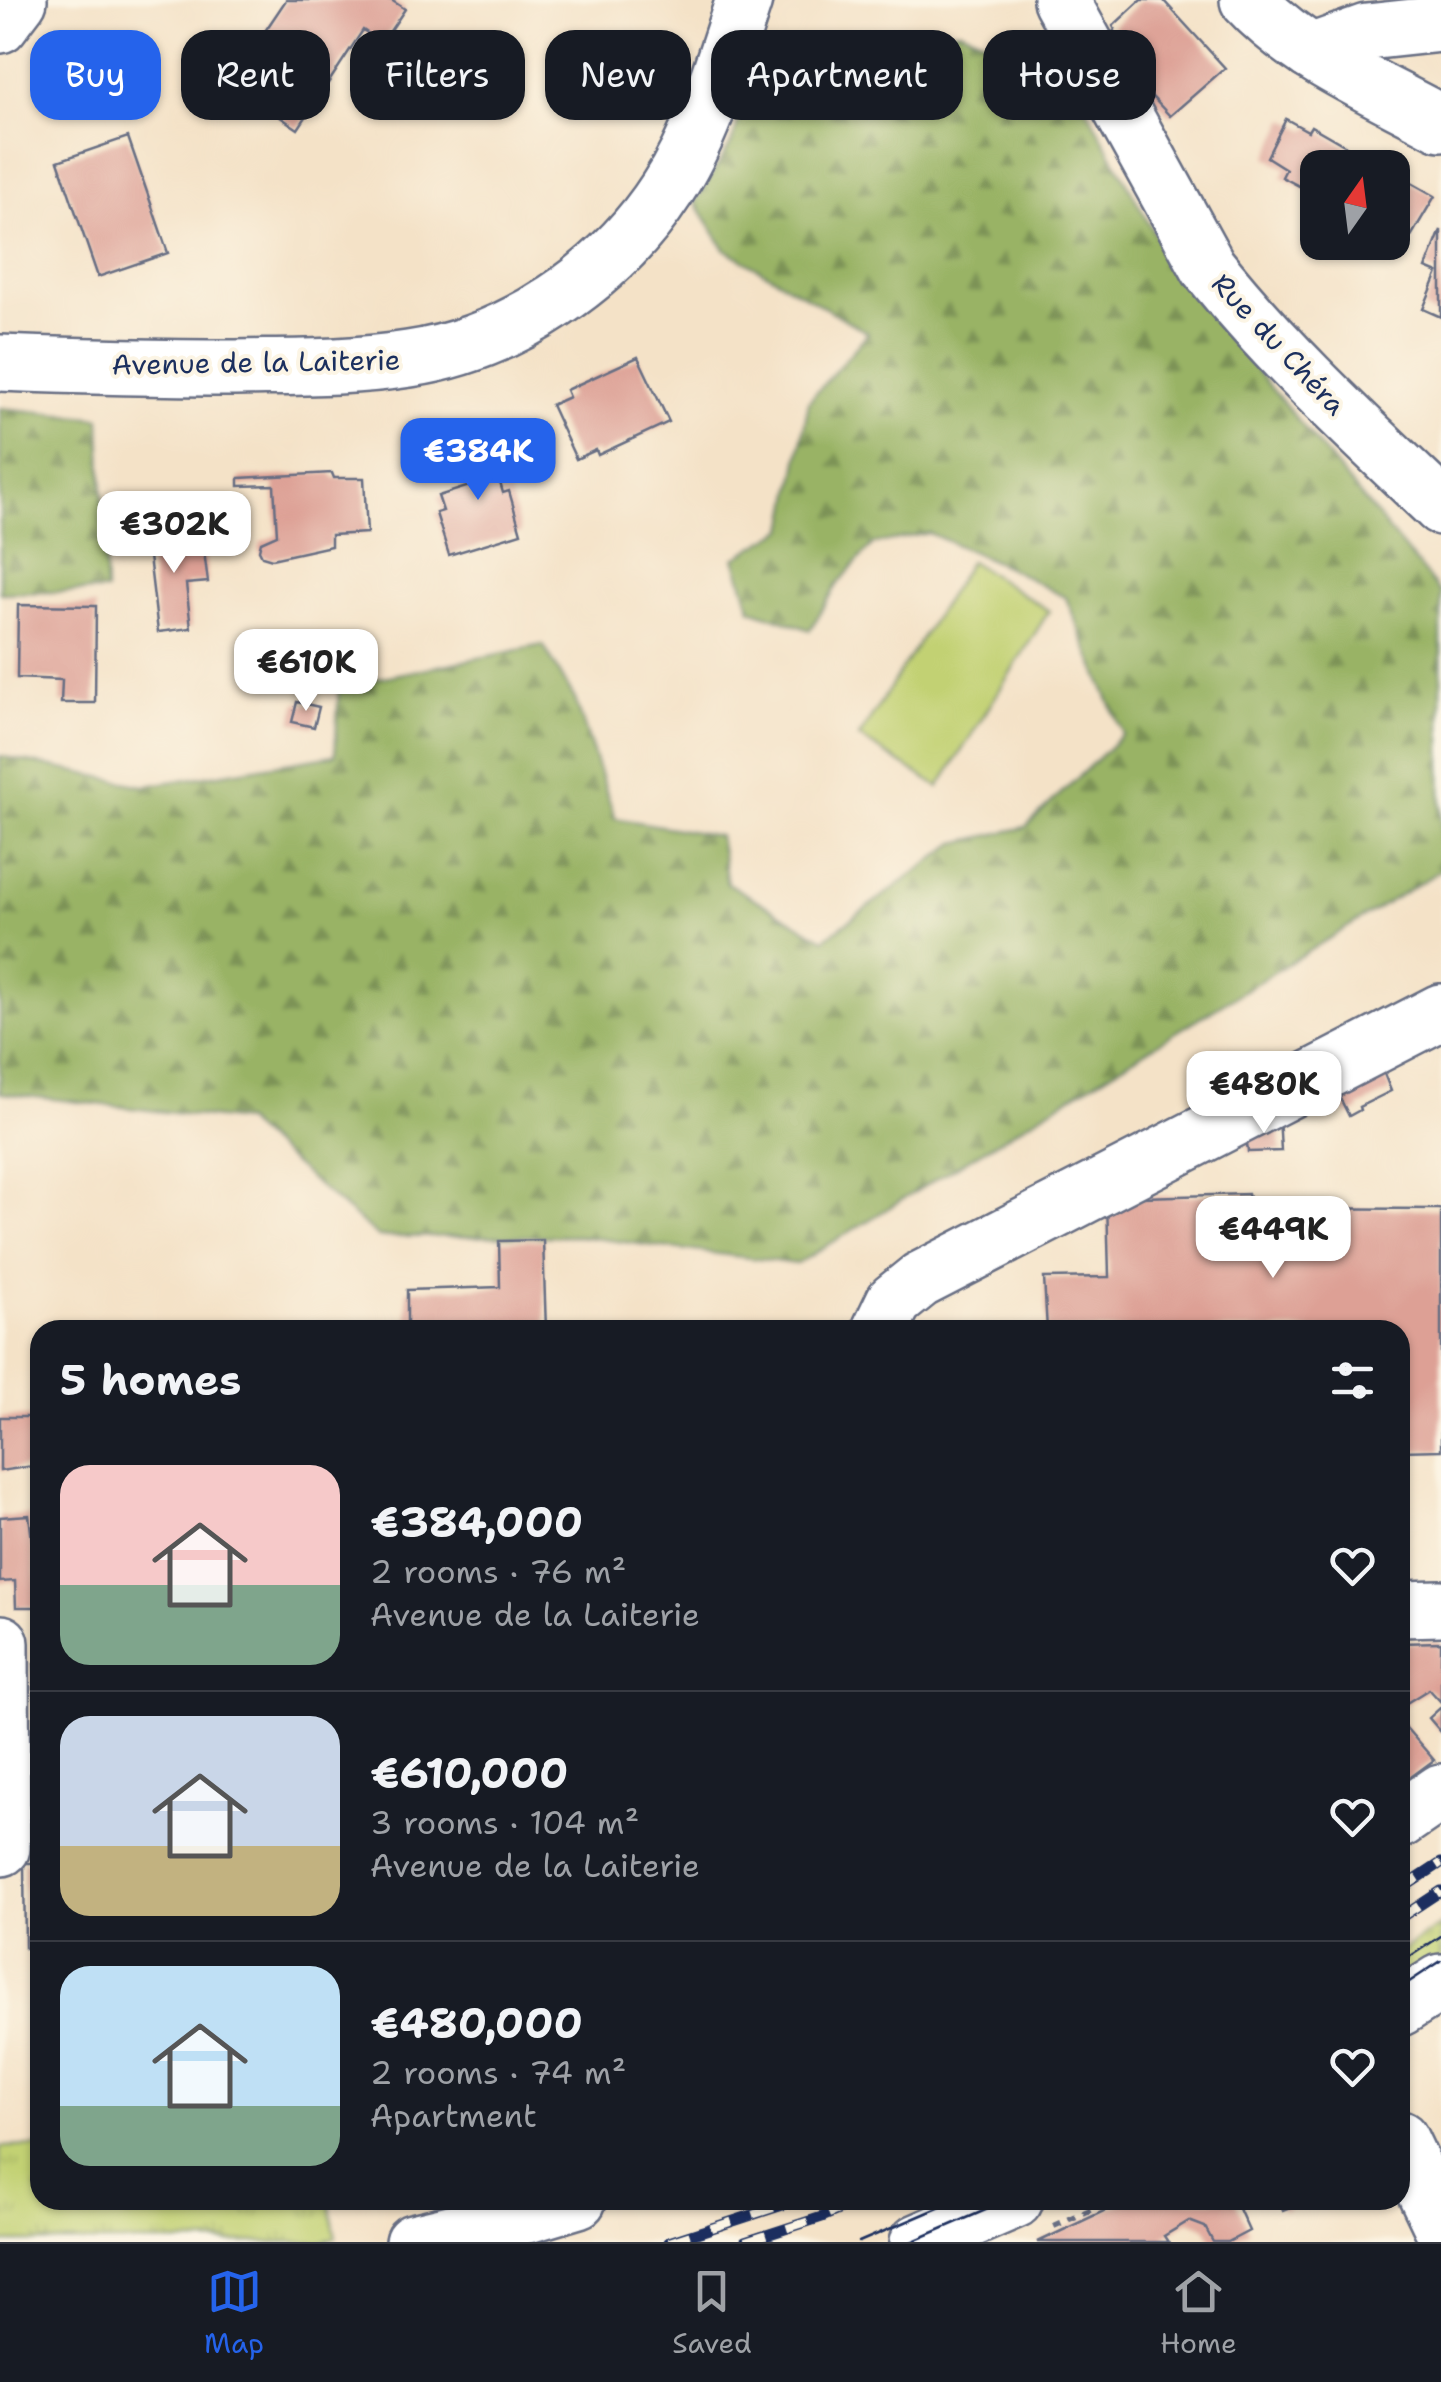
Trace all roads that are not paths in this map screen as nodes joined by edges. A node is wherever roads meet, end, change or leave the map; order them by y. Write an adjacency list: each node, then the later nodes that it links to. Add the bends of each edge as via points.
1 (18, 0): 6 (street)
2 (744, 0): 9 (street, Avenue de la Laiterie, via 687,154 643,222 584,281 493,335 412,359 352,365)
3 (1062, 0): 10 (street, Rue du Chéra, via 1208,267 1332,404)
4 (1248, 0): 7 (street)
5 (1441, 24): 7 (street, via 1367,32)
6 (0, 25)
7 (1310, 52): 8 (street)
8 (1441, 123)
9 (0, 362)
10 (1441, 506)
11 (1441, 1012): 12 (street, via 920,1280 894,1301)
12 (885, 1320)
13 (1441, 1608): 14 (street)
14 (1410, 1609)
15 (30, 1642): 16 (street)
16 (0, 1643): 19 (street)
17 (1441, 1792): 18 (street)
18 (1410, 1813)
19 (2, 1848)
20 (1441, 1982): 21 (street)
21 (1410, 2002)
22 (1410, 2160): 25 (street)
23 (544, 2210): 26 (street)
24 (1032, 2214): 27 (street)
25 (1440, 2224): 28 (street)
26 (413, 2242)
27 (918, 2242)
28 (1397, 2242)

